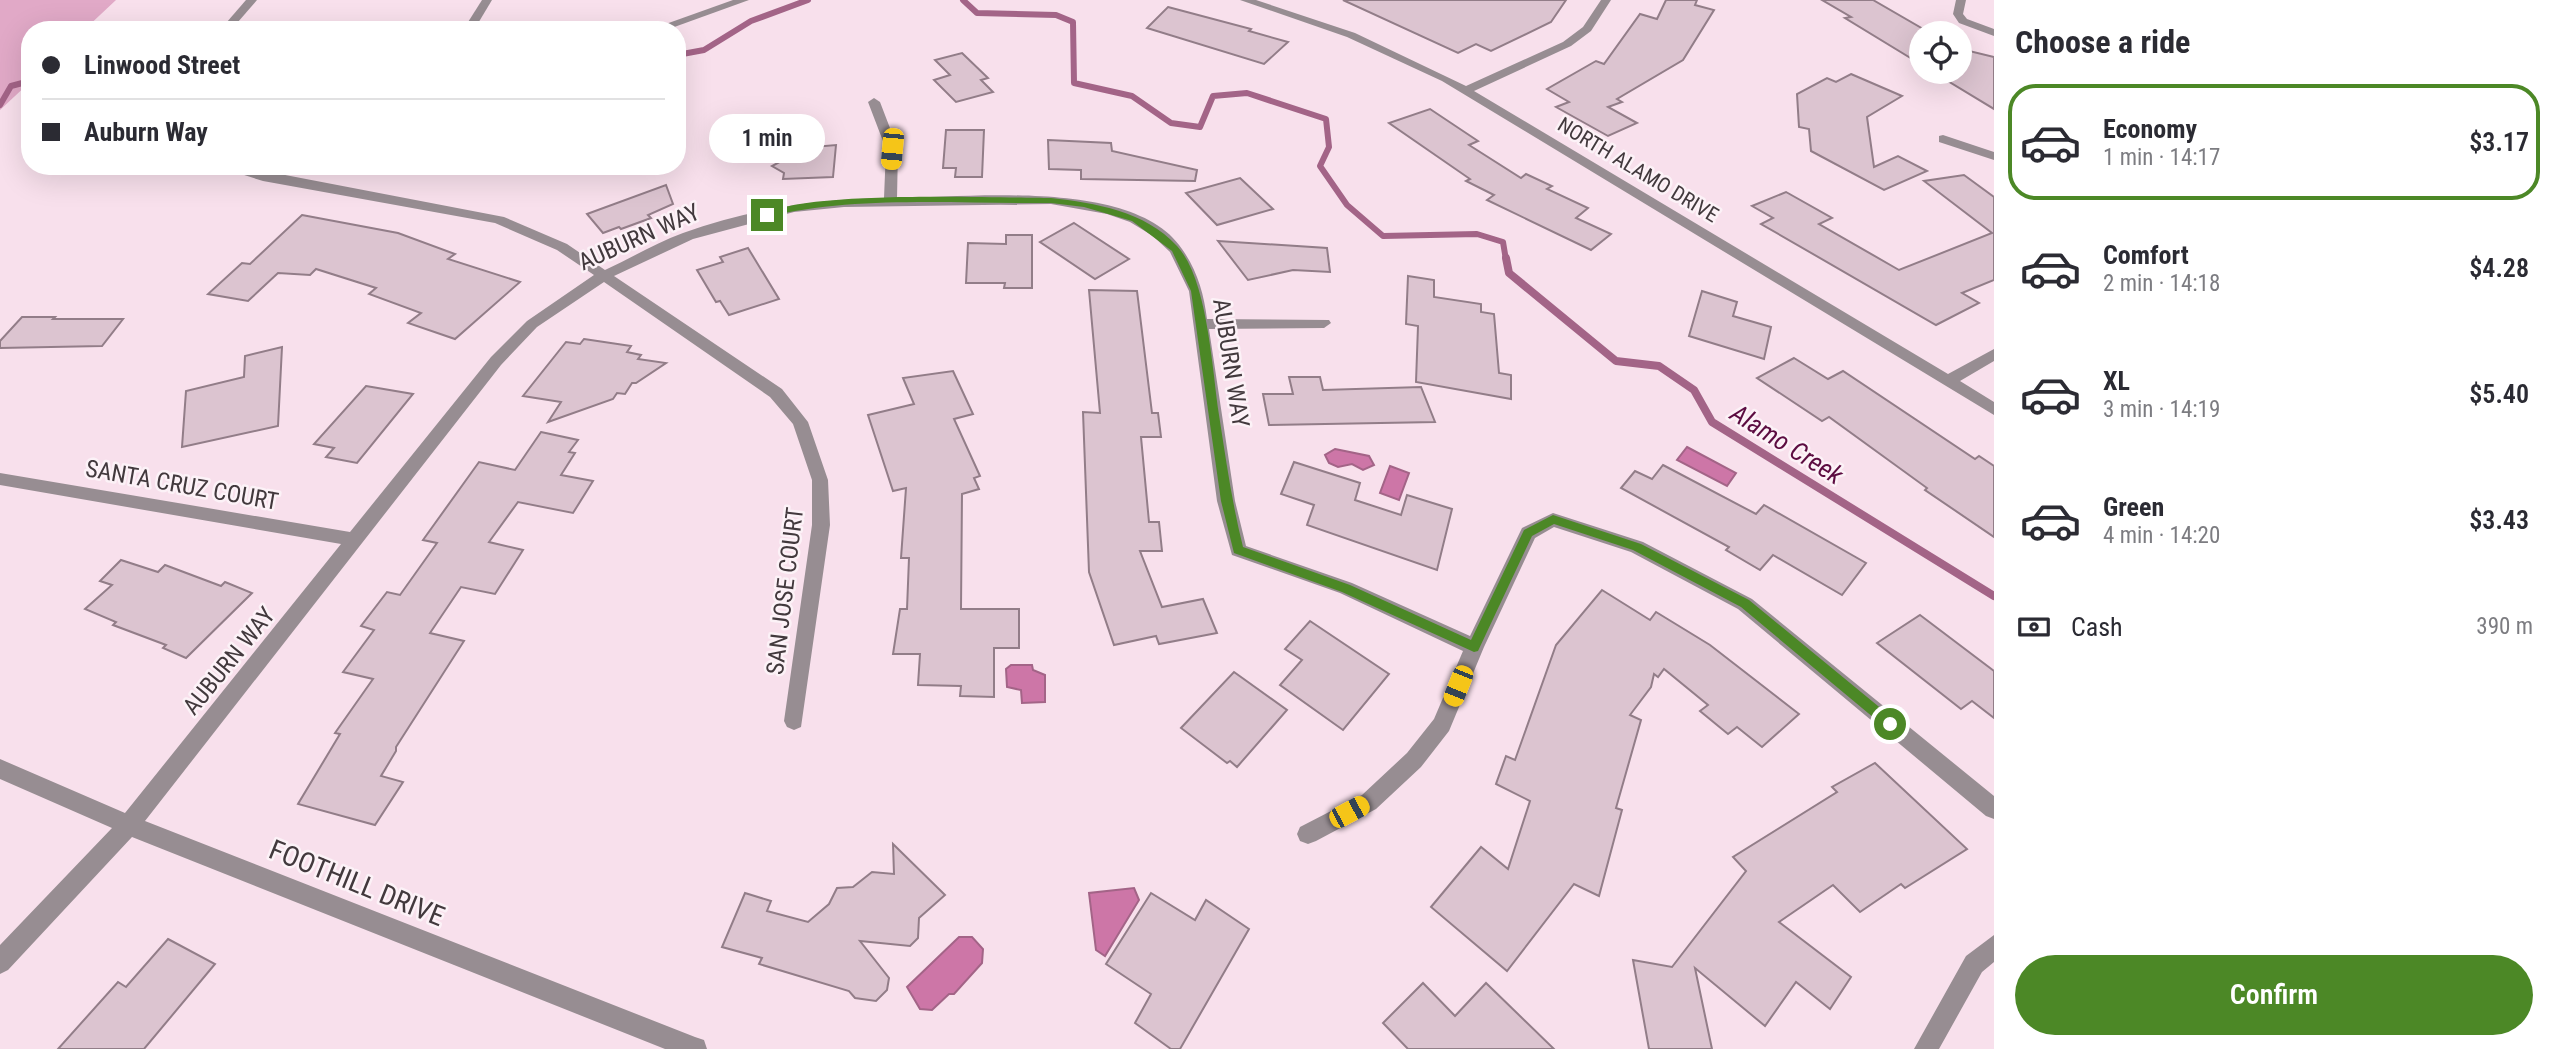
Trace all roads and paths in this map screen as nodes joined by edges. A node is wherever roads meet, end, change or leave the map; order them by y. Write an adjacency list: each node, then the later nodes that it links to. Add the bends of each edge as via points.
1 (252, 0): 7 (street)
2 (487, 0): 8 (street)
3 (744, 0): 9 (street)
4 (1245, 0): 11 (street, NORTH ALAMO DRIVE, via 1378,45)
5 (1606, 0): 11 (street, via 1587,29 1567,44)
6 (1961, 0): 10 (street, via 1958,14 1963,21)
7 (233, 21)
8 (474, 21)
9 (681, 21)
10 (1994, 33)
11 (1465, 90): 21 (street, NORTH ALAMO DRIVE)
12 (874, 102): 16 (street, via 892,149)
13 (1943, 139): 14 (street)
14 (1994, 156)
15 (256, 175): 17 (street, SAN JOSE COURT, via 499,220 562,247)
16 (890, 202): 17 (street, AUBURN WAY, via 793,208 688,236); 19 (street, AUBURN WAY, via 1051,200 1085,204 1135,219 1176,250 1196,291)
17 (603, 276): 24 (street, AUBURN WAY, via 532,324 496,361); 26 (street, SAN JOSE COURT, via 746,370 776,393 800,422 820,480 821,525)
18 (1324, 323): 19 (street)
19 (1202, 324): 25 (street, AUBURN WAY, via 1226,501 1238,550 1346,588)
20 (1994, 354): 21 (street)
21 (1948, 381): 22 (street, NORTH ALAMO DRIVE)
22 (1994, 409)
23 (0, 479): 24 (street, SANTA CRUZ COURT)
24 (356, 540): 29 (street, AUBURN WAY)
25 (1474, 647): 28 (street, via 1528,533 1553,520 1594,532 1637,547 1745,604); 30 (street, via 1441,725 1414,760 1370,802)
26 (794, 722)
27 (0, 769): 29 (street, FOOTHILL DRIVE)
28 (1994, 809)
29 (129, 825): 32 (street, AUBURN WAY); 33 (street, FOOTHILL DRIVE)
30 (1308, 834)
31 (1994, 947): 34 (street, via 1974,964)
32 (0, 962)
33 (695, 1049)
34 (1926, 1049)

